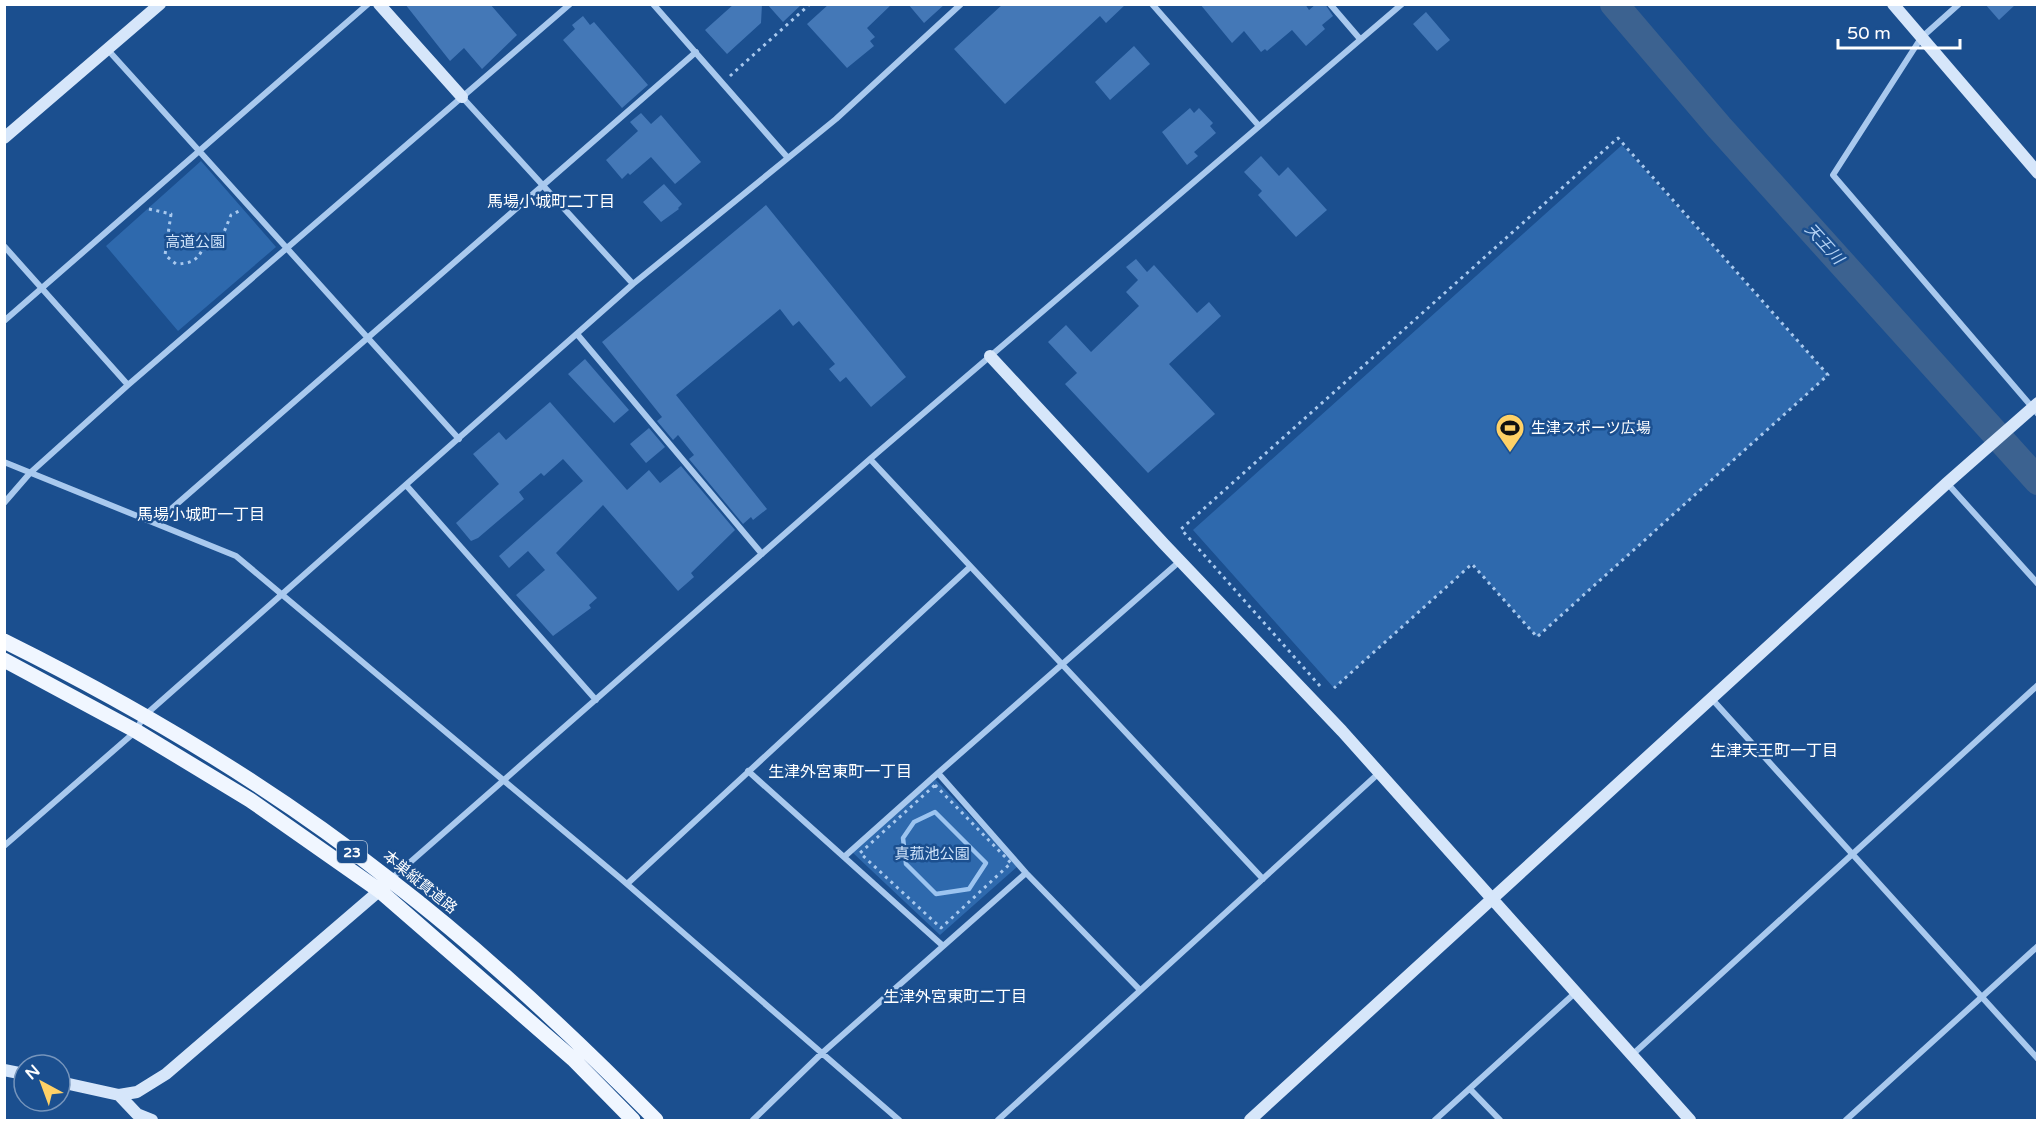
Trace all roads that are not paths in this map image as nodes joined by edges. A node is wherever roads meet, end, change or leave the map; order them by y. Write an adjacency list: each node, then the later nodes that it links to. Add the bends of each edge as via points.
1 (368, 4): 19 (street)
2 (379, 4): 16 (street)
3 (570, 4): 16 (street)
4 (653, 4): 15 (street)
5 (961, 4): 20 (street)
6 (1152, 4): 17 (street)
7 (1330, 4): 13 (street)
8 (1402, 4): 13 (street)
9 (1893, 4): 12 (street)
10 (1959, 4): 12 (street)
11 (159, 5): 14 (street)
12 (1921, 38): 21 (street); 32 (street, via 1833,175)
13 (1360, 39): 17 (street)
14 (108, 50): 18 (street); 19 (street)
15 (696, 52): 20 (street); 22 (street)
16 (462, 97): 22 (street); 24 (street)
17 (1259, 126): 30 (street)
18 (4, 138)
19 (200, 152): 24 (street); 26 (street)
20 (788, 158): 25 (street)
21 (2037, 172)
22 (544, 185): 25 (street); 29 (street)
23 (4, 246): 26 (street)
24 (287, 247): 29 (street); 31 (street)
25 (633, 284): 28 (street)
26 (41, 288): 27 (street); 31 (street)
27 (4, 321)
28 (577, 334): 33 (street); 41 (street)
29 (369, 338): 33 (street); 40 (street)
30 (990, 356): 34 (street); 42 (street)
31 (128, 385): 36 (street)
32 (2033, 409): 37 (street)
33 (459, 439): 38 (street)
34 (870, 459): 41 (street); 43 (street)
35 (4, 462): 36 (street)
36 (30, 472): 39 (street); 40 (street)
37 (1947, 483): 44 (street); 50 (street)
38 (406, 485): 45 (street); 51 (street)
39 (4, 503)
40 (155, 523): 45 (street, via 236,556)
41 (762, 554): 51 (street)
42 (1181, 561): 48 (street); 56 (street)
43 (970, 567): 48 (street); 54 (street)
44 (2037, 584)
45 (281, 593): 52 (street); 57 (street)
46 (4, 641): 52 (main road, 本巣縦貫道路 / 23)
47 (4, 660): 53 (main road, 本巣縦貫道路 / 23)
48 (1063, 665): 55 (street); 62 (street)
49 (2037, 685): 59 (street)
50 (1711, 698): 59 (street); 65 (street)
51 (596, 700): 57 (street)
52 (143, 717): 53 (street); 64 (main road, 本巣縦貫道路 / 23, via 279,800)
53 (136, 732): 58 (street); 64 (main road, 本巣縦貫道路 / 23)
54 (748, 771): 60 (street); 63 (street)
55 (938, 773): 60 (street); 61 (street)
56 (1380, 773): 62 (street); 65 (street)
57 (503, 782): 63 (street); 64 (street)
58 (4, 846)
59 (1852, 852): 70 (street); 72 (street)
60 (844, 856): 66 (street)
61 (1026, 873): 66 (street); 68 (street)
62 (1263, 879): 68 (street)
63 (627, 884): 71 (street)
64 (385, 885): 76 (street, via 166,1074 136,1092); 78 (main road, 本巣縦貫道路 / 23, via 573,1059); 79 (main road, 本巣縦貫道路 / 23, via 567,1032)
65 (1491, 899): 69 (street); 83 (street)
66 (942, 945): 71 (street)
67 (2037, 946): 70 (street)
68 (1140, 990): 82 (street)
69 (1575, 993): 72 (street); 75 (street)
70 (1983, 997): 73 (street); 87 (street)
71 (821, 1054): 80 (street); 81 (street)
72 (1631, 1056): 86 (street)
73 (2037, 1059)
74 (72, 1085): 76 (street)
75 (1471, 1090): 84 (street); 85 (street)
76 (119, 1095): 77 (street, via 137,1114)
77 (152, 1120)
78 (633, 1120)
79 (656, 1120)
80 (753, 1120)
81 (899, 1120)
82 (998, 1120)
83 (1250, 1120)
84 (1435, 1120)
85 (1500, 1120)
86 (1690, 1120)
87 (1846, 1120)

